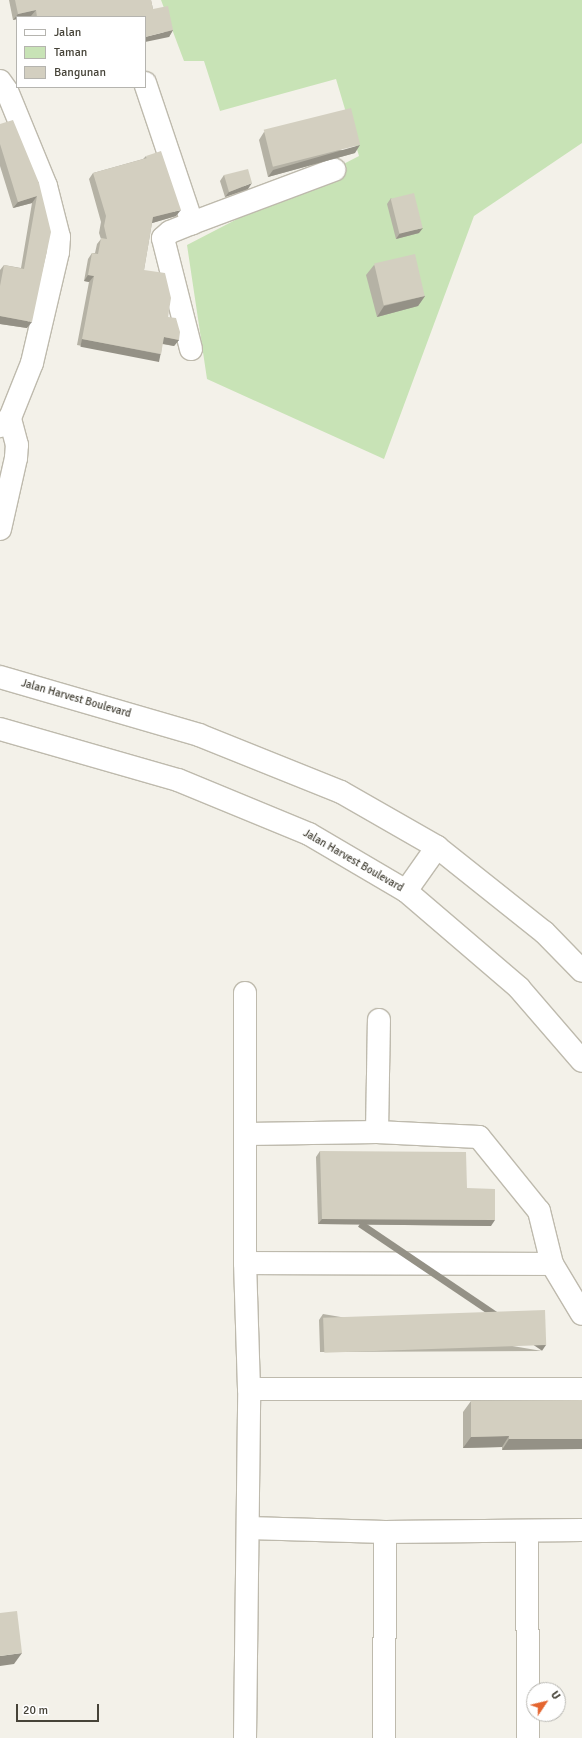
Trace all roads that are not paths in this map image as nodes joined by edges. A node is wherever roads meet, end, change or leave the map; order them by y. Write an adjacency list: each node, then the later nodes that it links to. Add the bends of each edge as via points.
1 (146, 86): 4 (street)
2 (6, 88): 6 (street, via 46,186 59,237 58,252 32,363)
3 (334, 170): 4 (street)
4 (192, 224): 5 (street, via 170,232 163,238)
5 (191, 349)
6 (5, 422): 7 (street, via 17,445)
7 (0, 529)
8 (0, 677): 10 (street, Jalan Harvest Boulevard, via 199,735 341,792)
9 (0, 729): 11 (street, Jalan Harvest Boulevard, via 178,780 309,834)
10 (437, 847): 11 (street); 12 (street, Jalan Harvest Boulevard, via 544,932)
11 (406, 891): 15 (street, Jalan Harvest Boulevard, via 519,988)
12 (582, 971)
13 (245, 993): 17 (street)
14 (379, 1020): 16 (street)
15 (582, 1061)
16 (377, 1132): 17 (street); 19 (street, via 479,1137 539,1211)
17 (247, 1134): 18 (street)
18 (245, 1263): 19 (street); 21 (street)
19 (552, 1264): 20 (street)
20 (582, 1314)
21 (249, 1389): 22 (street); 23 (street)
22 (582, 1389)
23 (248, 1528): 25 (street); 27 (street)
24 (582, 1530): 26 (street)
25 (385, 1532): 26 (street); 28 (street)
26 (527, 1532): 29 (street)
27 (245, 1738)
28 (384, 1738)
29 (528, 1738)

